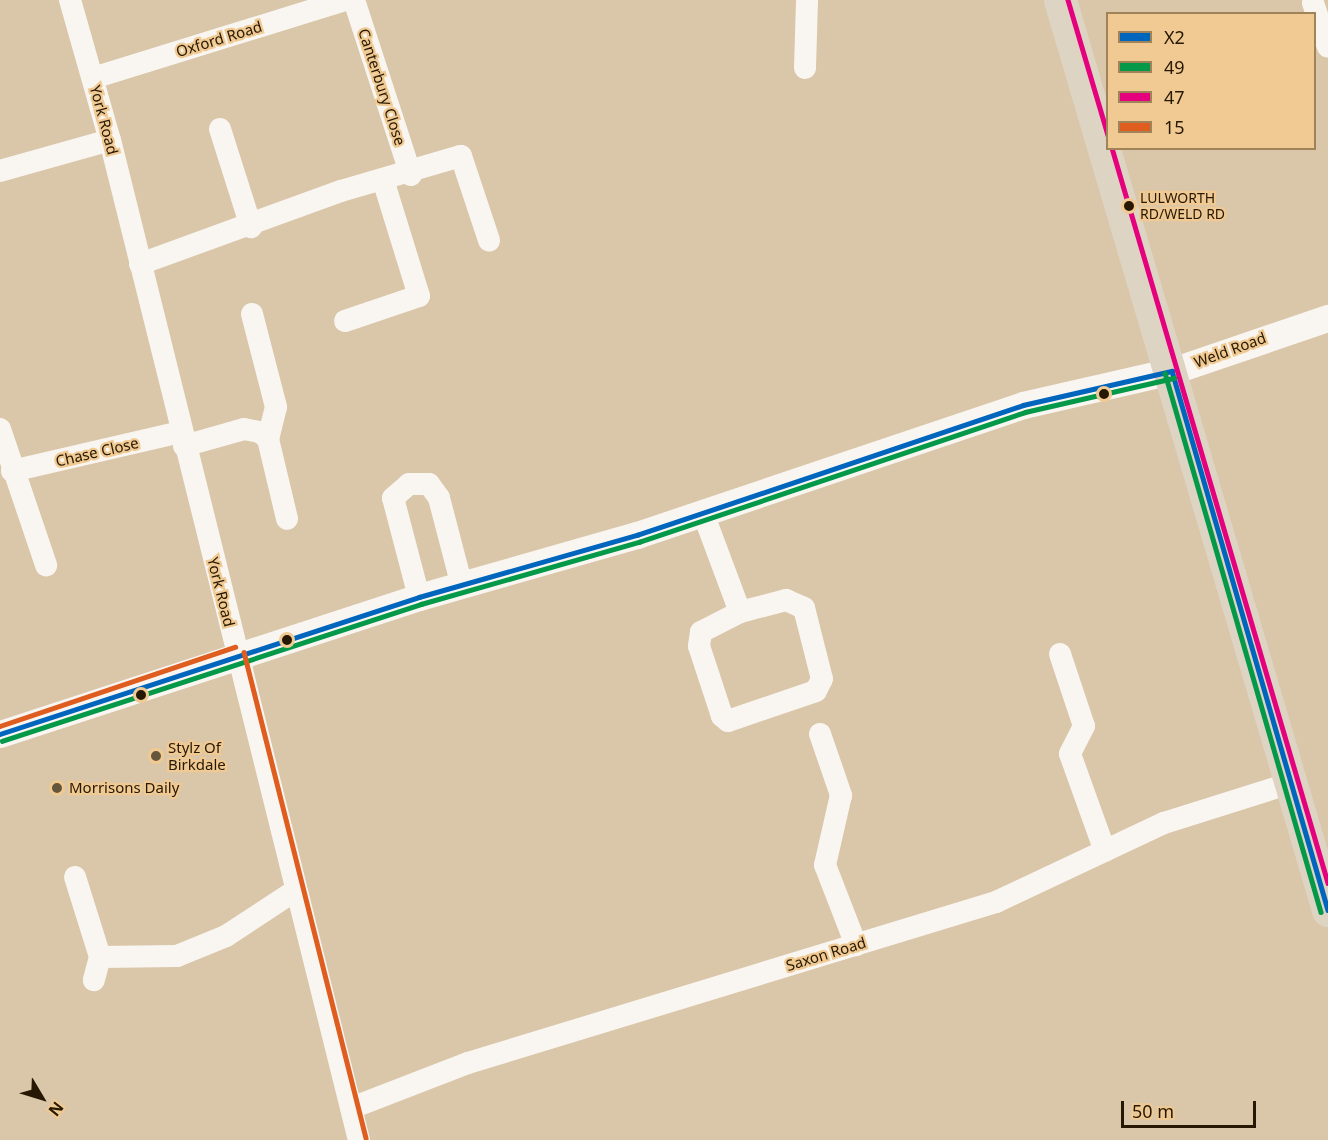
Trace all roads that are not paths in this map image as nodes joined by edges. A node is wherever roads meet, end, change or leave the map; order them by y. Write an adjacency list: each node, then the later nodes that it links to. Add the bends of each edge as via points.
1 (70, 0): 9 (street, York Road)
2 (345, 0): 9 (street, Oxford Road)
3 (354, 0): 13 (street, Canterbury Close)
4 (807, 0): 8 (street)
5 (1060, 0): 21 (highway)
6 (1313, 3): 7 (street)
7 (1328, 47)
8 (805, 68)
9 (93, 78): 11 (street, York Road)
10 (220, 129): 15 (street)
11 (110, 140): 12 (street); 17 (street, York Road)
12 (0, 171)
13 (411, 175): 14 (street); 16 (street, via 461,156)
14 (384, 183): 15 (street, via 341,191); 20 (street, via 419,296)
15 (251, 227): 17 (street)
16 (489, 240)
17 (140, 264): 23 (street, York Road)
18 (252, 314): 24 (street, via 276,407)
19 (1328, 318): 21 (street, Weld Road)
20 (345, 321)
21 (1172, 371): 26 (street, Weld Road, via 1023,405); 36 (highway)
22 (0, 429): 25 (street)
23 (183, 439): 24 (street, Chase Close, via 244,429); 25 (street, Chase Close); 32 (street, York Road)
24 (268, 439): 27 (street)
25 (12, 471): 28 (street)
26 (703, 513): 29 (street, Weld Road); 31 (street)
27 (287, 519)
28 (46, 565)
29 (462, 586): 30 (street, Weld Road); 30 (street, via 439,498 429,484 409,484 393,498)
30 (418, 597): 32 (street, Weld Road)
31 (740, 612): 31 (street, via 786,600 804,608 822,679 816,691 728,721 722,716 699,646 701,632)
32 (237, 654): 34 (street, Weld Road); 39 (street, York Road)
33 (1060, 654): 37 (street, via 1084,726 1070,754)
34 (0, 734)
35 (820, 734): 41 (street, via 841,795 825,865)
36 (1292, 783): 37 (street, Saxon Road, via 1164,823); 40 (highway)
37 (1105, 851): 41 (street, Saxon Road, via 996,902)
38 (75, 877): 42 (street)
39 (296, 890): 42 (street, via 226,936 177,956); 44 (street, York Road)
40 (1328, 910)
41 (856, 945): 44 (street, Saxon Road, via 468,1063)
42 (100, 957): 43 (street)
43 (94, 980)
44 (354, 1107): 45 (street, York Road)
45 (359, 1140)

